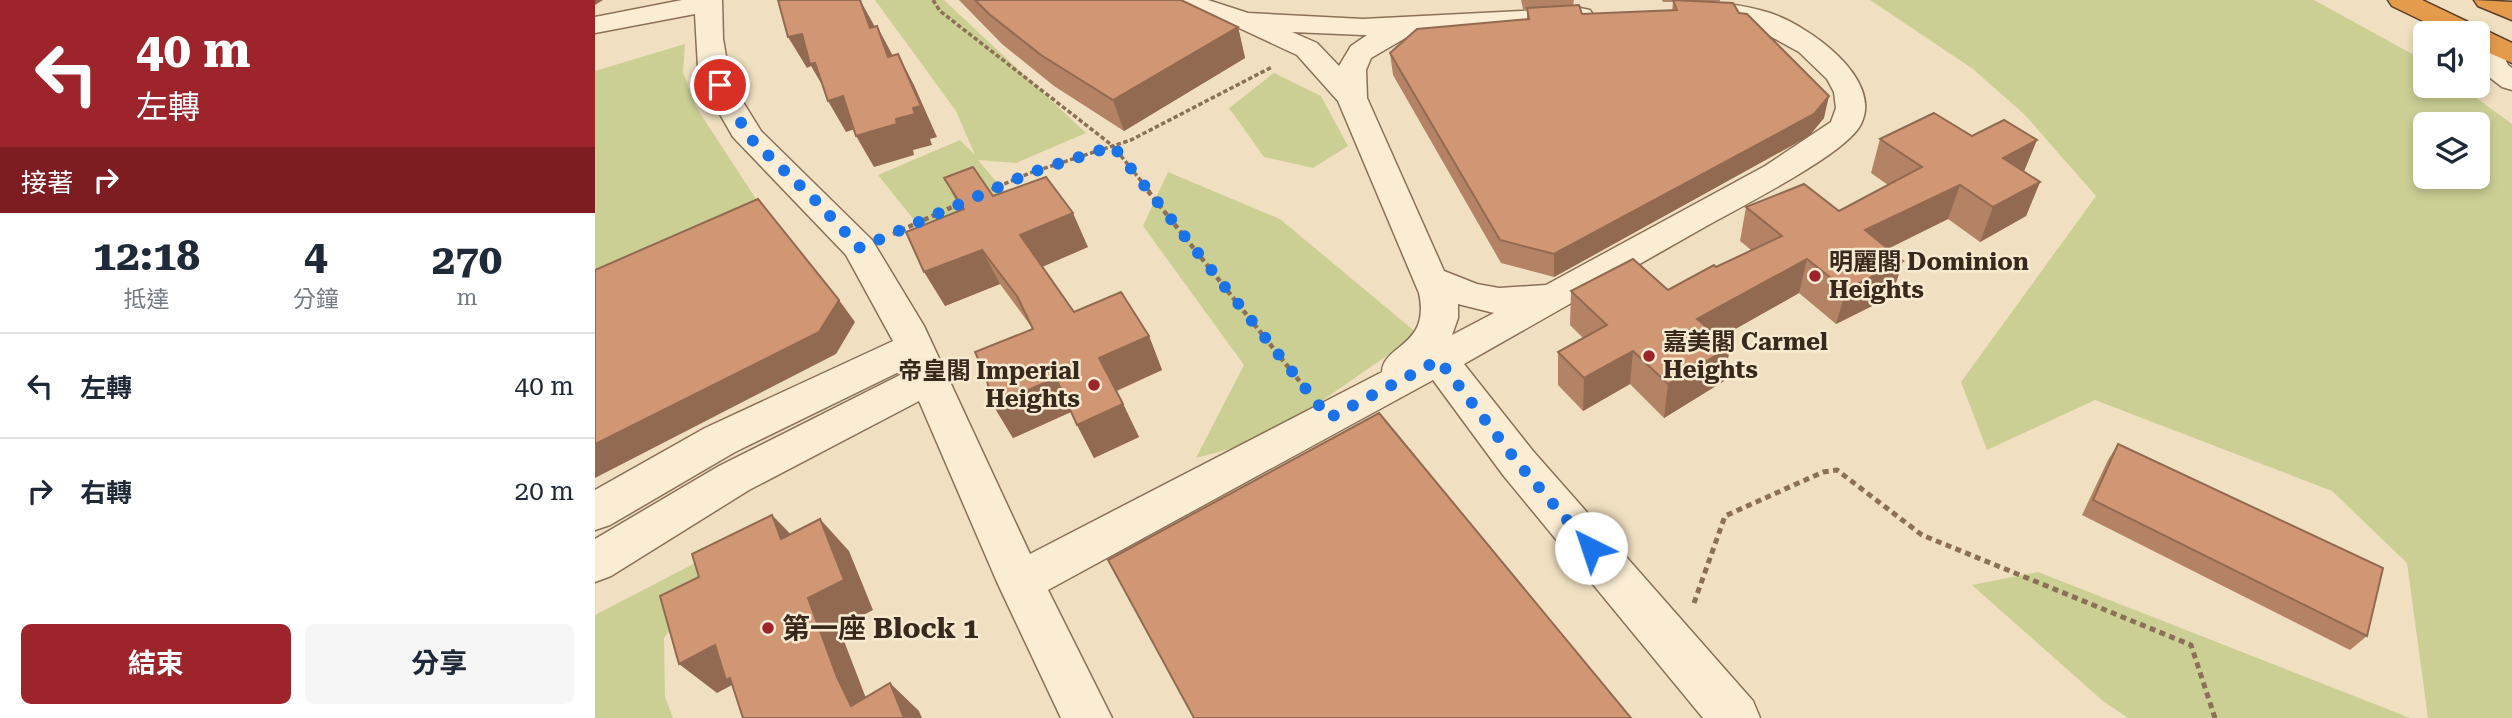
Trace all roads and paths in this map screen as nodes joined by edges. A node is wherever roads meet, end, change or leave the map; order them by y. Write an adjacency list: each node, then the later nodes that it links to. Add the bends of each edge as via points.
1 (933, 0): 19 (path, via 940,11)
2 (2401, 0): 10 (highway)
3 (2487, 0): 7 (highway)
4 (709, 1): 11 (lane); 22 (lane, via 713,68 727,102 749,137)
5 (1172, 2): 9 (lane)
6 (1675, 11): 24 (lane, via 1760,19 1795,35 1824,58 1845,84 1852,103 1846,124 1811,152)
7 (2512, 12)
8 (1608, 14): 12 (lane)
9 (1247, 21): 12 (lane); 14 (lane)
10 (2444, 21)
11 (595, 25)
12 (1415, 25): 18 (lane, via 1362,49 1351,65)
13 (2490, 43): 15 (highway)
14 (1307, 50): 18 (lane); 19 (path)
15 (2512, 54)
16 (2490, 61): 17 (lane)
17 (2512, 81)
18 (1352, 98): 23 (lane)
19 (1113, 146): 20 (path); 27 (path)
20 (982, 194)
21 (969, 200): 22 (path)
22 (860, 248): 26 (lane)
23 (1430, 279): 24 (lane, via 1462,294 1521,303); 27 (lane, via 1441,306 1431,340 1408,365)
24 (1583, 281): 25 (lane)
25 (1439, 360): 27 (lane); 33 (lane, via 1518,463)
26 (922, 363): 28 (lane, via 720,440); 29 (lane); 30 (lane)
27 (1341, 411): 30 (lane)
28 (595, 512)
29 (595, 562)
30 (1020, 582): 32 (lane)
31 (1690, 616): 34 (path, via 1725,516 1837,470 1922,536 2191,645)
32 (1087, 718)
33 (1735, 718)
34 (2214, 718)

